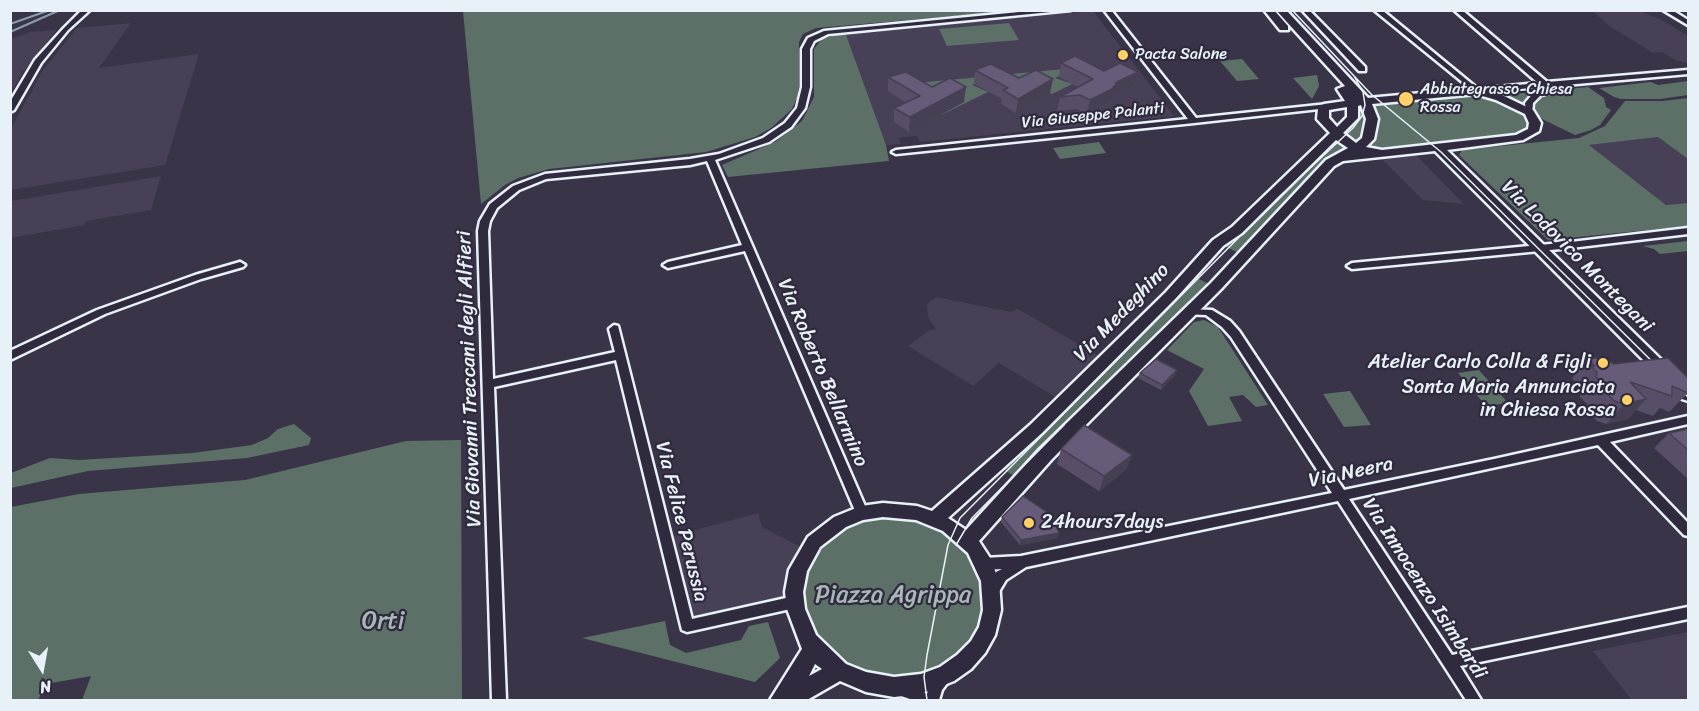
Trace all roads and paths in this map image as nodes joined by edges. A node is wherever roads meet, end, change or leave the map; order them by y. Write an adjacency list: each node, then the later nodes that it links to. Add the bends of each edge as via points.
1 (87, 10): 18 (street, via 38,62)
2 (1068, 10): 28 (street, Via Giovanni Treccani degli Alfieri, via 840,29 821,34 807,46 805,95 793,120 766,140)
3 (1107, 10): 22 (street)
4 (1268, 10): 16 (main road)
5 (1281, 10): 16 (main road)
6 (1319, 10): 10 (street)
7 (1377, 10): 15 (street)
8 (1457, 10): 14 (street)
9 (1666, 10): 11 (street)
10 (1305, 11): 12 (street)
11 (1689, 23)
12 (1362, 69)
13 (1689, 72): 14 (street)
14 (1548, 87): 15 (street); 20 (street, via 1529,103)
15 (1476, 91): 16 (main road); 20 (main road)
16 (1359, 102): 17 (main road); 23 (main road, Via Medeghino, via 1352,118); 25 (main road, via 1372,119 1368,139)
17 (1328, 106): 19 (street, Via Giuseppe Palanti); 21 (main road, via 1322,112)
18 (10, 110)
19 (1294, 111): 21 (street); 22 (street, Via Giuseppe Palanti)
20 (1529, 112): 24 (main road, via 1535,126 1530,135)
21 (1323, 119): 23 (main road)
22 (1194, 121): 26 (street, Via Giuseppe Palanti)
23 (1335, 133): 25 (main road); 46 (main road, Via Medeghino, via 1237,230 1218,243 1036,429)
24 (1437, 147): 27 (main road); 32 (main road, Via Lodovico Montegani)
25 (1357, 148): 27 (main road); 29 (main road)
26 (896, 152)
27 (1378, 153): 29 (main road)
28 (710, 159): 31 (street, Via Roberto Bellarmino); 40 (street, Via Giovanni Treccani degli Alfieri, via 551,176 520,186 498,201 487,216 483,231)
29 (1337, 159): 36 (main road)
30 (1689, 231): 32 (street)
31 (748, 248): 34 (street); 45 (street, Via Roberto Bellarmino)
32 (1539, 248): 35 (street); 41 (main road, Via Lodovico Montegani)
33 (240, 265): 39 (street, via 101,312)
34 (668, 265)
35 (1352, 266)
36 (1188, 312): 44 (street, Via Innocenzo Isimbardi, via 1208,312 1235,334); 48 (main road, via 1046,454)
37 (614, 329): 38 (street, Via Felice Perussia)
38 (620, 355): 40 (street); 52 (street, Via Felice Perussia, via 687,626)
39 (10, 356)
40 (488, 384): 59 (street, Via Giovanni Treccani degli Alfieri)
41 (1689, 395)
42 (1689, 420): 43 (street, Via Neera)
43 (1601, 440): 44 (street, Via Neera); 47 (street)
44 (1340, 496): 49 (street, Via Neera); 55 (street, Via Innocenzo Isimbardi)
45 (862, 513): 46 (main road, via 906,510); 52 (main road, via 831,528 808,551 796,581)
46 (936, 519): 48 (main road)
47 (1689, 531)
48 (968, 541): 50 (main road)
49 (1022, 562): 50 (street, Via Neera); 51 (street, Via Neera, via 1001,576)
50 (984, 564): 51 (main road)
51 (992, 591): 57 (main road, via 990,620 978,647)
52 (795, 602): 54 (main road, via 802,630)
53 (1689, 613): 55 (street)
54 (813, 647): 56 (main road); 60 (main road)
55 (1449, 662): 64 (street, Via Innocenzo Isimbardi)
56 (839, 671): 58 (main road, via 866,682); 61 (main road)
57 (947, 674): 58 (main road, via 921,684); 63 (street, via 936,686)
58 (894, 687): 62 (street)
59 (499, 700)
60 (780, 700)
61 (790, 700)
62 (924, 700)
63 (932, 700)
64 (1474, 700)

